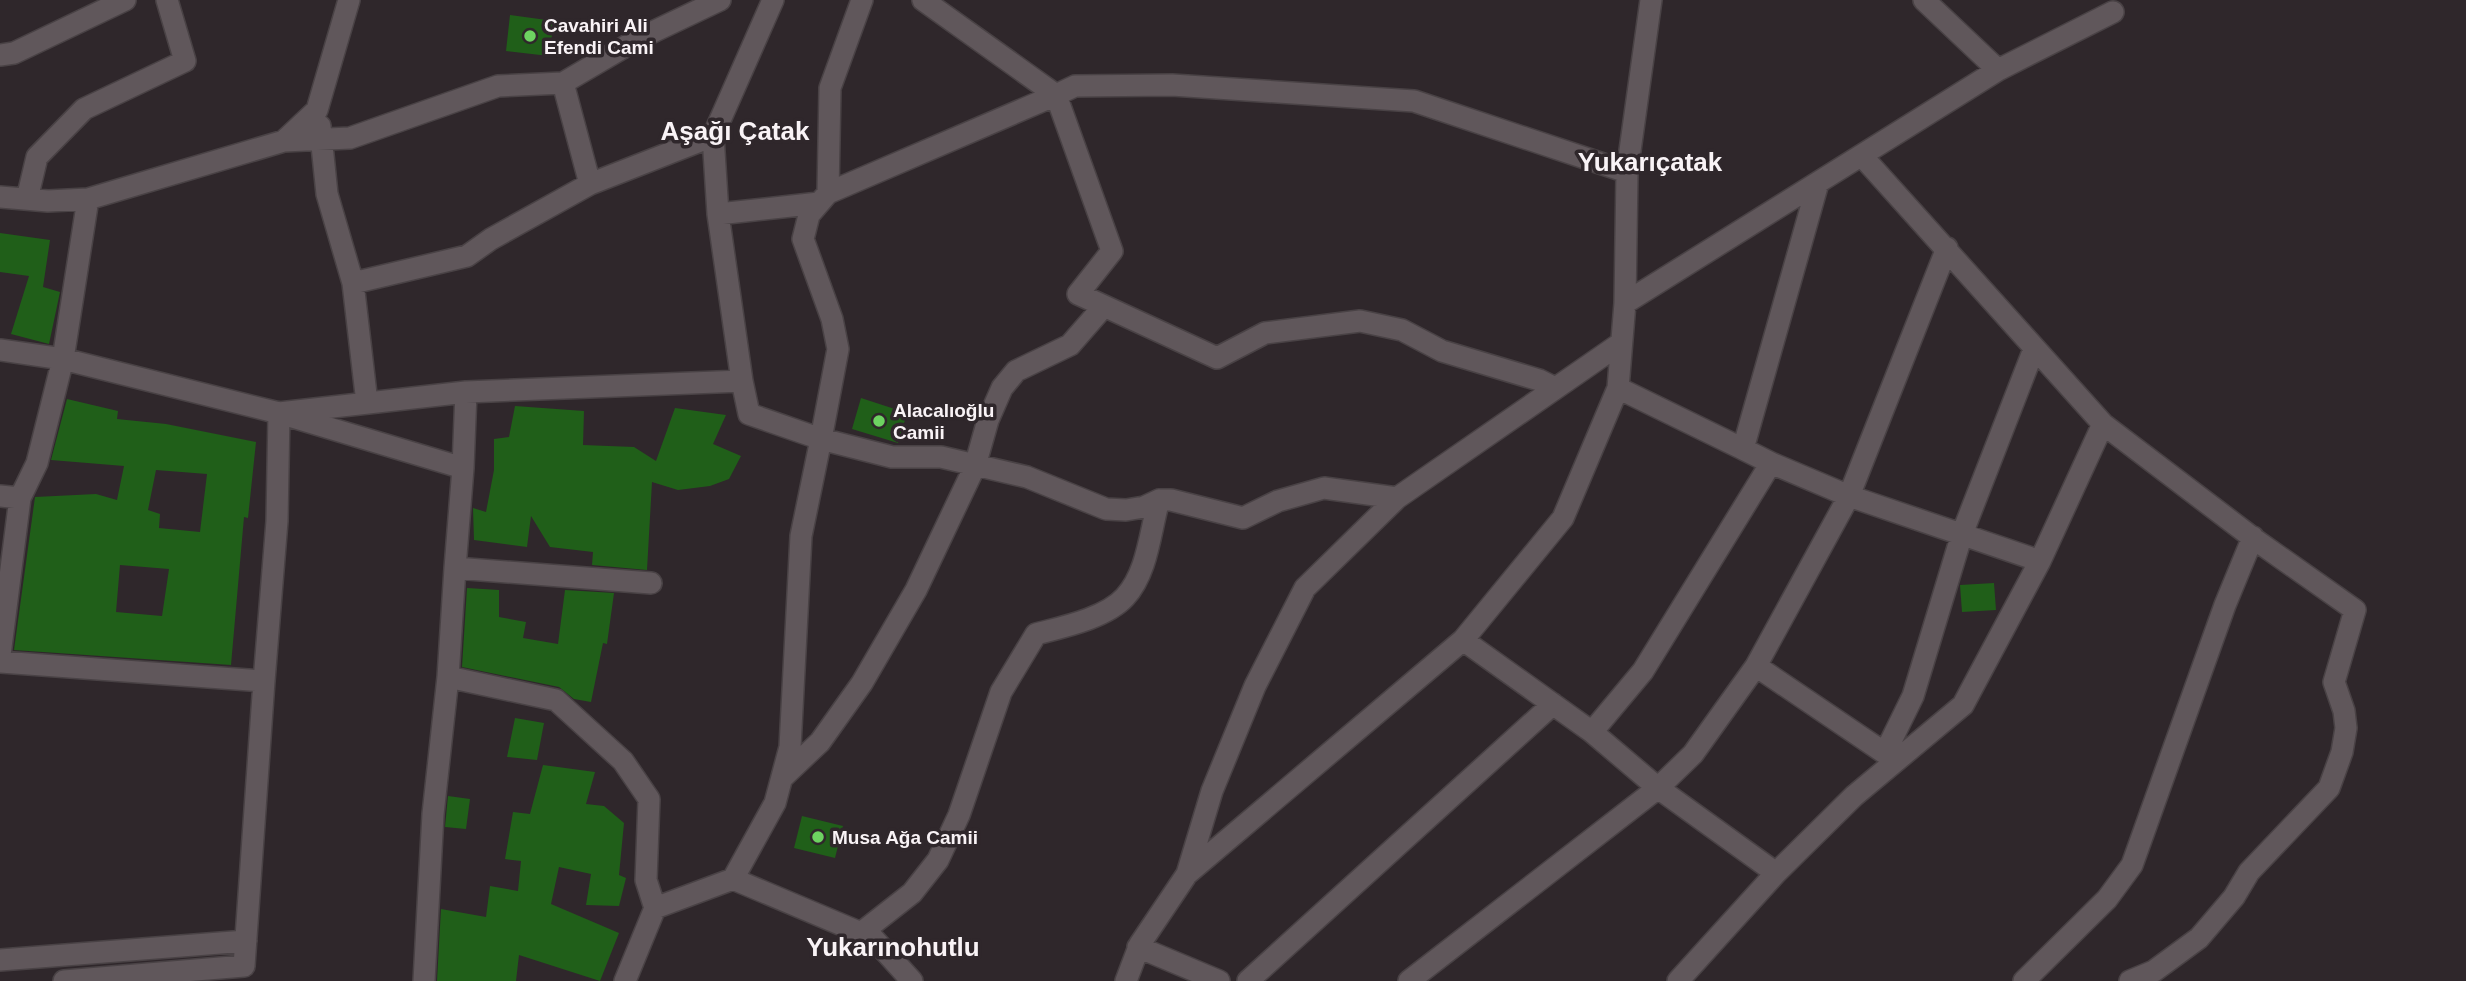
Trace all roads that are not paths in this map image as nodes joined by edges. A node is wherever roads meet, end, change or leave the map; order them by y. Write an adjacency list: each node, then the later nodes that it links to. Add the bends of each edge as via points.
1 (125, 0): 11 (street, via 15,53)
2 (167, 0): 25 (street, via 185,61 83,108 37,157)
3 (349, 0): 15 (street)
4 (720, 0): 13 (street, via 638,39)
5 (773, 0): 16 (street)
6 (862, 0): 24 (street, via 830,88)
7 (923, 0): 14 (street)
8 (1651, 0): 20 (street)
9 (1924, 0): 12 (street)
10 (2113, 12): 12 (street)
11 (0, 55)
12 (1998, 70): 19 (street)
13 (563, 83): 17 (street, via 498,86 349,138); 22 (street)
14 (1056, 95): 20 (street, via 1075,86 1172,85 1414,101); 24 (street); 31 (street, via 1112,251 1078,293)
15 (317, 110): 17 (street); 18 (street)
16 (713, 136): 22 (street); 27 (street)
17 (324, 139): 18 (street); 29 (street, via 327,194)
18 (284, 141): 26 (street)
19 (1862, 156): 21 (street); 28 (street)
20 (1628, 172): 30 (street)
21 (1818, 183): 30 (street); 44 (street)
22 (590, 184): 29 (street, via 467,256)
23 (0, 197): 25 (street)
24 (823, 198): 27 (street); 43 (street, via 808,215 803,239 838,349)
25 (27, 199): 26 (street)
26 (88, 199): 35 (street)
27 (718, 214): 36 (street)
28 (1947, 248): 33 (street); 48 (street)
29 (353, 283): 40 (street)
30 (1625, 303): 32 (street)
31 (1104, 306): 37 (street, via 1217,358 1265,333 1360,321 1402,330 1441,351); 46 (street, via 1070,345 1016,372 1002,388)
32 (1621, 344): 37 (street); 38 (street)
33 (2034, 349): 42 (street); 52 (street)
34 (0, 350): 35 (street)
35 (63, 359): 41 (street); 49 (street, via 37,463)
36 (742, 381): 39 (street); 43 (street, via 749,414)
37 (1555, 388): 50 (street)
38 (1618, 388): 44 (street); 57 (street, via 1563,518)
39 (466, 392): 40 (street); 47 (street)
40 (367, 403): 41 (street)
41 (279, 413): 47 (street); 62 (street)
42 (2104, 424): 53 (street); 54 (street)
43 (821, 439): 46 (street, via 892,457 941,457); 66 (street, via 801,536 790,747)
44 (1743, 449): 45 (street)
45 (1771, 463): 48 (street); 64 (street, via 1643,671)
46 (975, 466): 51 (street, via 1027,477 1106,509 1144,507); 66 (street, via 916,590 862,683 820,742)
47 (463, 468): 55 (street)
48 (1849, 496): 52 (street); 60 (street)
49 (10, 497): 58 (street)
50 (1397, 498): 51 (street, via 1324,488 1278,501 1243,518); 69 (street, via 1305,588 1255,686 1212,791)
51 (1158, 500): 72 (street, via 1143,566 1125,598 1088,620 1036,634 1001,692 959,815 938,860 912,893)
52 (1962, 534): 54 (street); 65 (street)
53 (2253, 537): 86 (street, via 2132,865 2107,899); 87 (street, via 2355,610 2334,682 2346,728 2342,752 2329,788 2249,872 2199,938 2154,971)
54 (2040, 561): 65 (street, via 1963,705)
55 (455, 568): 56 (street); 61 (street)
56 (651, 583)
57 (1463, 640): 63 (street); 69 (street)
58 (0, 655)
59 (0, 662): 62 (street)
60 (1756, 666): 65 (street); 67 (street, via 1693,754)
61 (448, 677): 71 (street, via 556,700 623,761 649,799 646,880); 78 (street, via 433,814)
62 (264, 681): 73 (street)
63 (1553, 704): 64 (street); 83 (street)
64 (1592, 732): 67 (street)
65 (1890, 756): 68 (street)
66 (782, 778): 70 (street, via 775,803)
67 (1658, 788): 68 (street); 84 (street)
68 (1776, 873): 85 (street)
69 (1187, 874): 74 (street)
70 (733, 879): 71 (street); 72 (street)
71 (655, 908): 79 (street)
72 (861, 933): 80 (street, via 873,938)
73 (246, 941): 75 (street); 76 (street)
74 (1138, 947): 81 (street); 82 (street)
75 (0, 960)
76 (246, 973): 77 (street)
77 (64, 981)
78 (424, 981)
79 (625, 981)
80 (912, 981)
81 (1126, 981)
82 (1219, 981)
83 (1248, 981)
84 (1409, 981)
85 (1678, 981)
86 (2024, 981)
87 (2130, 981)

